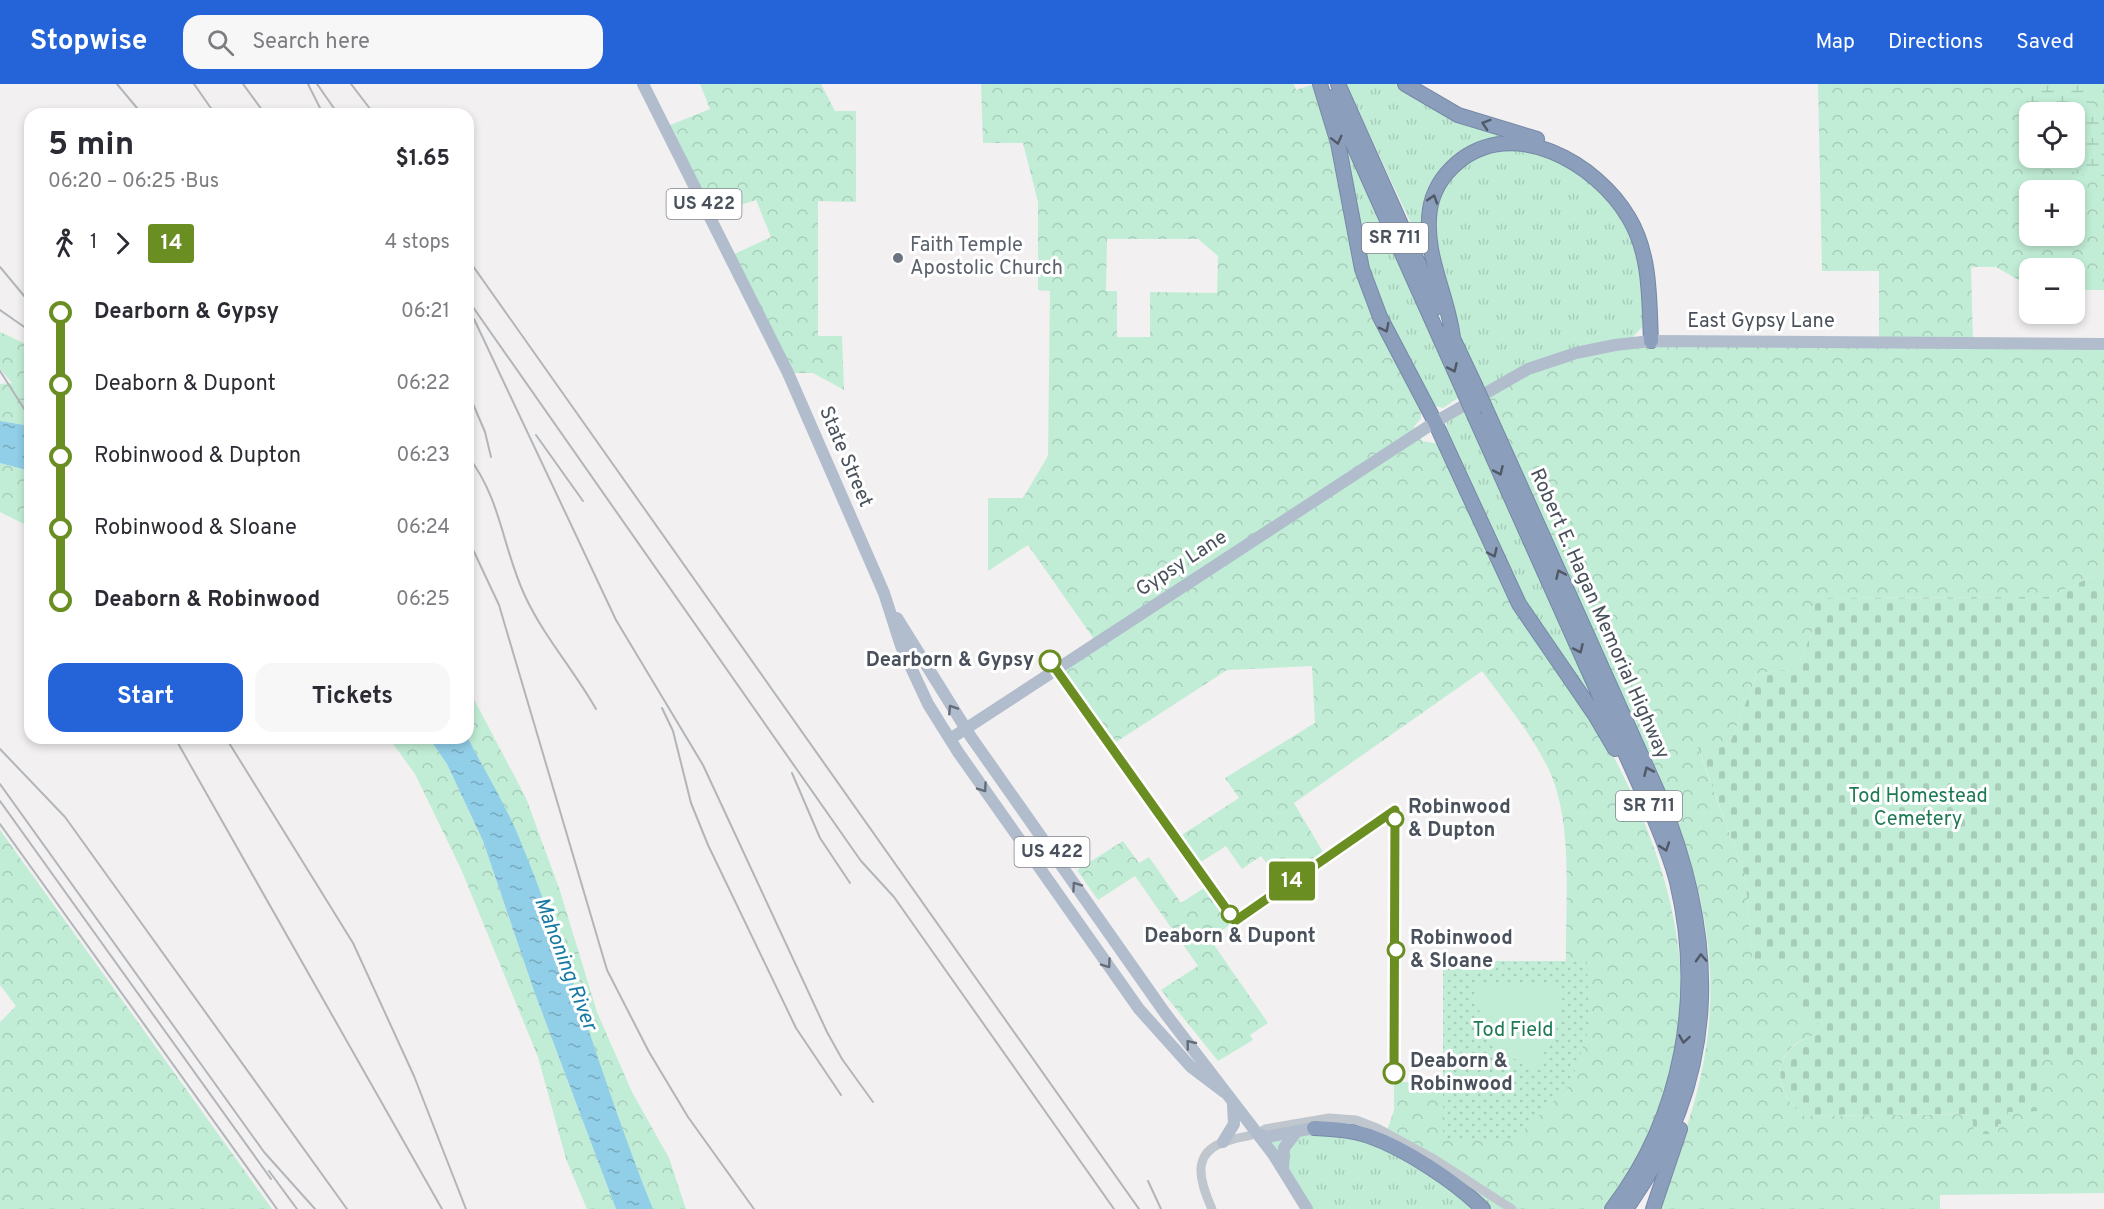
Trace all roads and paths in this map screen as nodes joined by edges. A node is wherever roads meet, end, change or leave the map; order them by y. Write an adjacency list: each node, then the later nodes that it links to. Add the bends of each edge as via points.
1 (643, 84): 11 (main road, State Street / US 422, via 764,324)
2 (1320, 84): 10 (highway, one-way to 10, via 1338,142 1362,269 1380,317)
3 (1326, 84): 9 (highway, Robert E. Hagan Memorial Highway / SR 711, one-way to 9)
4 (1338, 84): 6 (highway, Robert E. Hagan Memorial Highway / SR 711)
5 (1405, 84): 7 (highway, one-way to 5, via 1650,250 1637,220 1610,183 1591,165 1558,147 1458,115)
6 (1453, 338): 7 (highway, one-way to 7, via 1431,250 1430,209 1434,194 1449,170 1469,154 1511,143 1542,148 1576,164 1620,204 1644,253); 9 (highway, Robert E. Hagan Memorial Highway / SR 711)
7 (1655, 341): 8 (main road, East Gypsy Lane); 10 (main road, East Gypsy Lane, via 1576,353 1528,369)
8 (2104, 344)
9 (1469, 388): 14 (highway, Robert E. Hagan Memorial Highway / SR 711, one-way to 14, bridge, via 1476,417); 15 (highway, Robert E. Hagan Memorial Highway / SR 711, one-way to 9, bridge, via 1702,1004 1701,947 1695,902 1680,850 1484,405)
10 (1435, 422): 12 (main road, Gypsy Lane); 14 (highway, one-way to 14, via 1519,604 1595,715 1630,782)
11 (889, 607): 12 (main road, US 422, one-way to 11); 13 (main road, US 422, via 905,656)
12 (966, 729): 13 (main road, Gypsy Lane); 16 (main road, US 422, one-way to 12)
13 (950, 739): 16 (main road, US 422, one-way to 16, via 1139,1010 1191,1067)
14 (1652, 813): 28 (highway, Robert E. Hagan Memorial Highway / SR 711, one-way to 28, via 1676,880 1686,927 1688,1012 1679,1066 1663,1118 1639,1170)
15 (1694, 1058): 29 (highway, Robert E. Hagan Memorial Highway / SR 711, via 1667,1138); 30 (highway, via 1697,1067 1690,1098)
16 (1224, 1092): 17 (main road, US 422)
17 (1232, 1103): 20 (main road, US 422); 22 (main road, via 1234,1124)
18 (1314, 1128): 19 (main road); 21 (street, via 1343,1126); 26 (highway, via 1382,1141 1464,1192)
19 (1297, 1131): 20 (main road, via 1267,1137); 23 (main road, via 1284,1148)
20 (1258, 1134): 21 (street, via 1265,1129 1329,1118 1356,1120); 22 (street); 23 (main road, US 422)
21 (1386, 1134): 27 (street, via 1434,1159)
22 (1223, 1142): 24 (street, via 1212,1146 1201,1162 1200,1181)
23 (1283, 1170): 25 (main road, US 422)
24 (1212, 1209)
25 (1308, 1209)
26 (1483, 1209)
27 (1512, 1209)
28 (1612, 1209)
29 (1626, 1209)
30 (1653, 1209)

